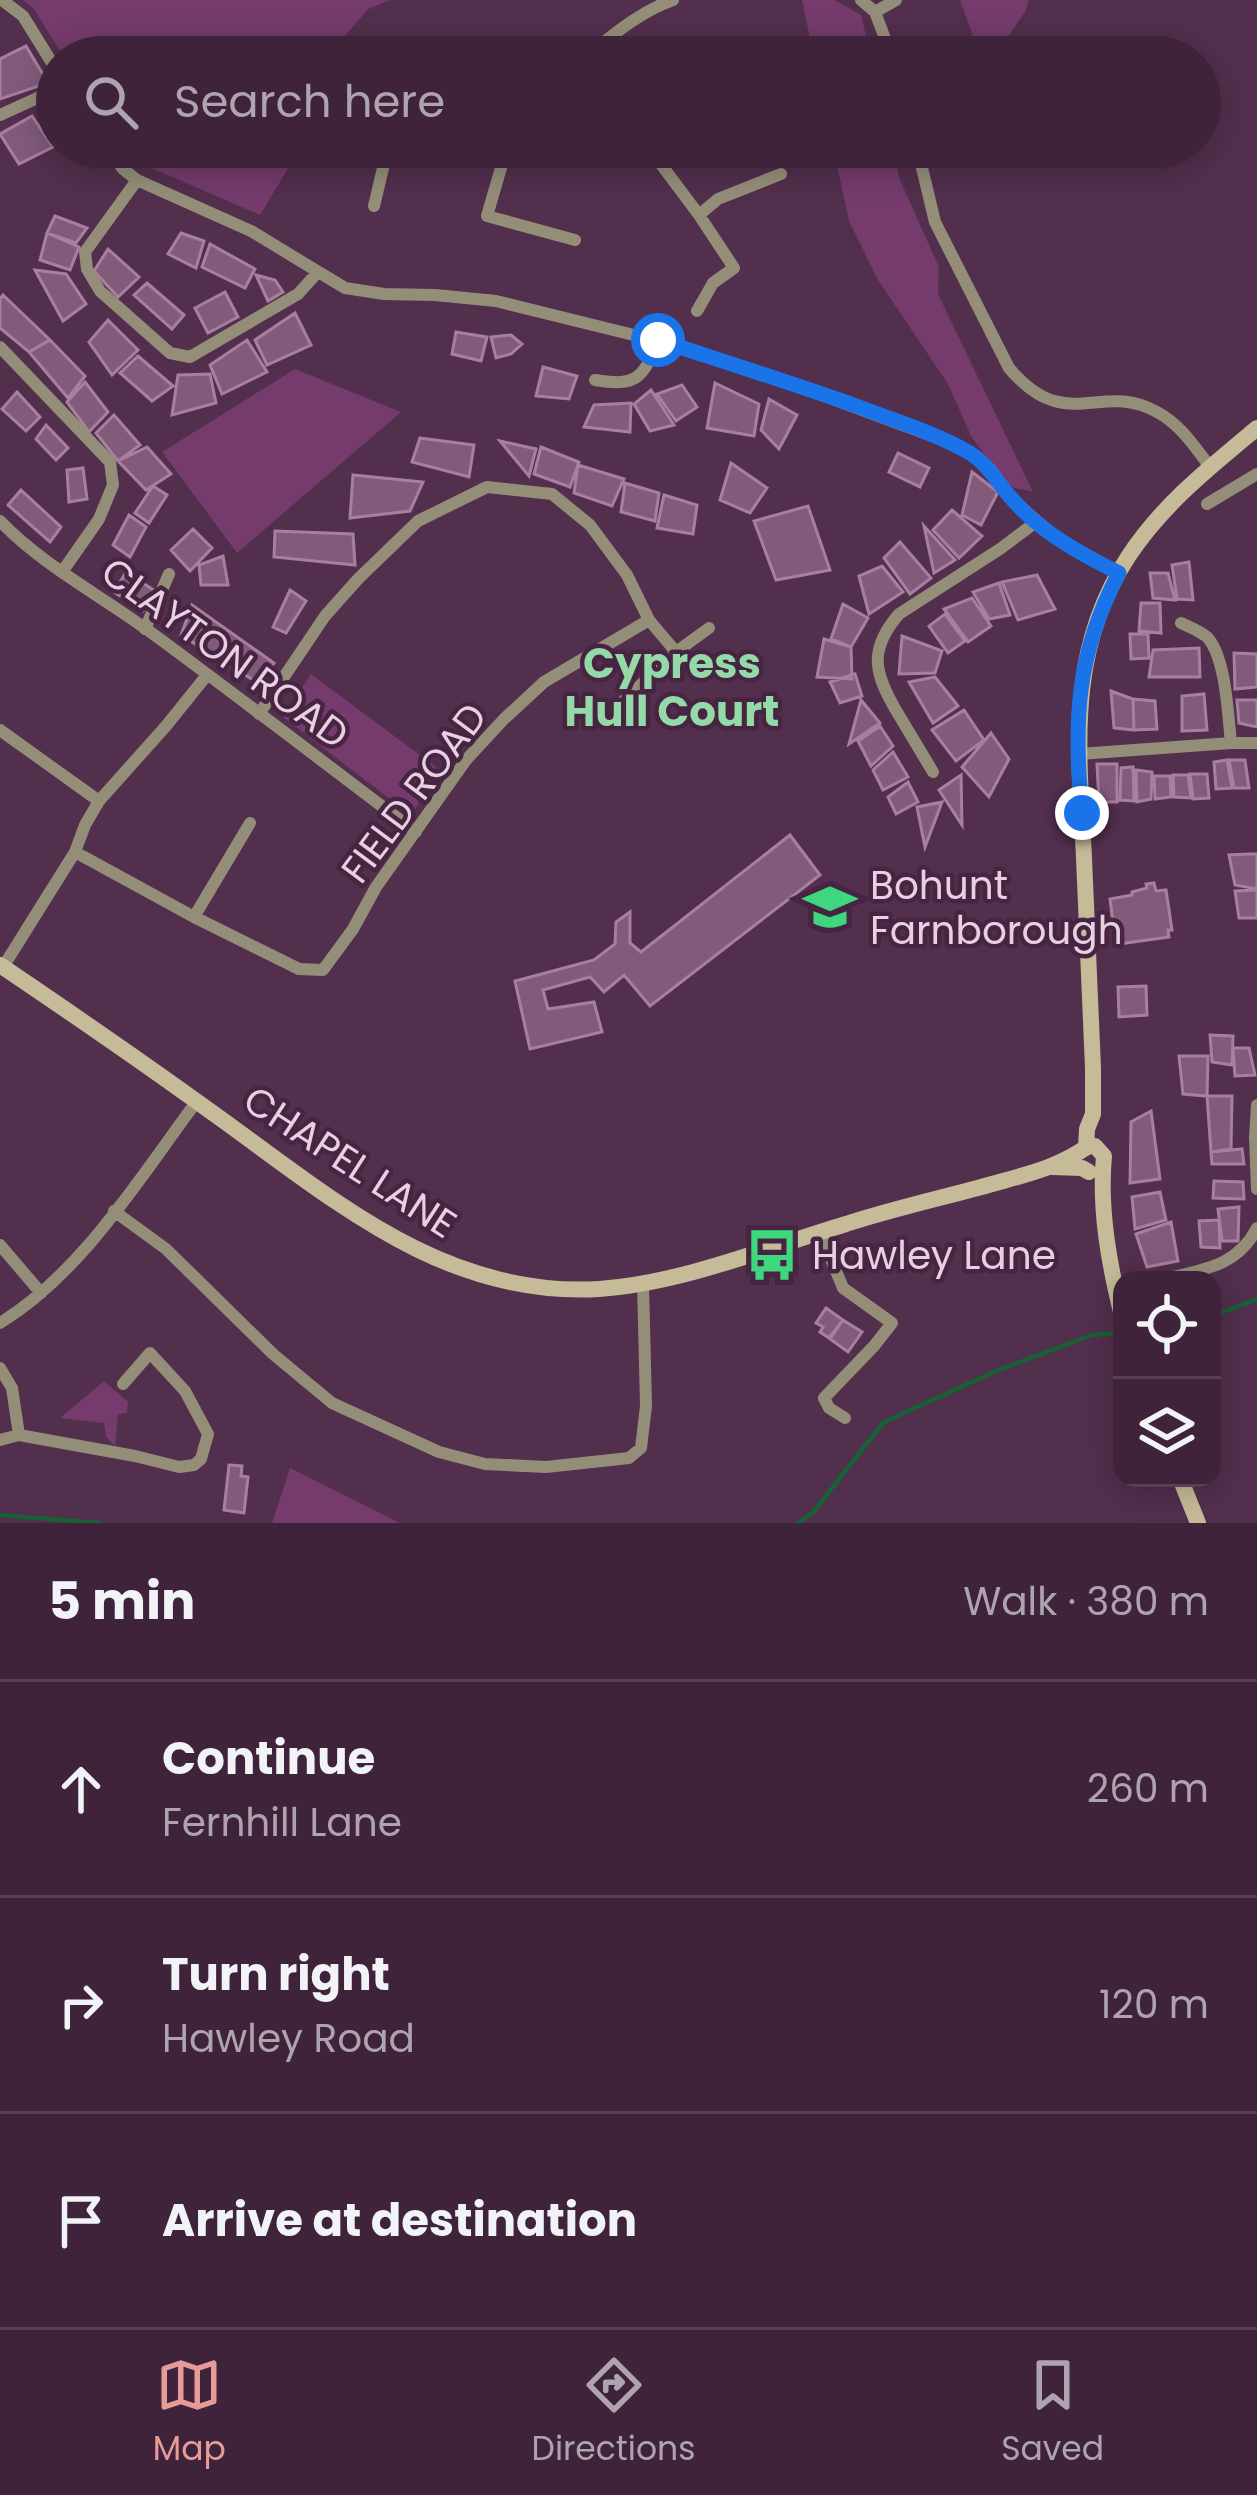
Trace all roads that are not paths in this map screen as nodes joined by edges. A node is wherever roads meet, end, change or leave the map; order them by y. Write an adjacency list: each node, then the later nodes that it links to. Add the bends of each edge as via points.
1 (2, 0): 8 (street)
2 (673, 0): 6 (street)
3 (861, 0): 5 (street)
4 (896, 0): 5 (street)
5 (875, 12): 7 (street)
6 (611, 36)
7 (884, 36)
8 (36, 37)
9 (36, 98): 10 (street)
10 (0, 115)
11 (122, 168): 17 (street)
12 (383, 168): 18 (street)
13 (501, 168): 20 (street, via 487,216)
14 (664, 168): 19 (street)
15 (921, 168): 27 (street, via 935,222 1022,382 1051,401 1155,410)
16 (781, 174): 19 (street)
17 (137, 181): 21 (street, via 251,231); 21 (street, via 85,252 87,269 100,291 170,353 190,357 215,344 298,294)
18 (374, 206)
19 (699, 215): 22 (street, via 734,268)
20 (575, 240)
21 (317, 273): 23 (street, via 345,288 496,301)
22 (697, 310)
23 (658, 340): 25 (street, via 636,380); 31 (street, via 938,437 976,456)
24 (0, 347): 32 (street, via 110,461 113,485 99,519)
25 (596, 380)
26 (1257, 428): 27 (street)
27 (1210, 466): 33 (street)
28 (1257, 474): 29 (street)
29 (1207, 504)
30 (0, 521): 32 (street, CLAYTON ROAD)
31 (1036, 522): 33 (street); 47 (street, via 886,628 877,667 882,686)
32 (62, 572): 37 (street, CLAYTON ROAD)
33 (1119, 573): 46 (street, via 1085,658)
34 (170, 574): 37 (street)
35 (649, 620): 39 (street); 42 (street, via 590,524 552,494 488,487 418,520 358,579); 50 (street, FIELD ROAD, via 544,682 466,760)
36 (1181, 623): 44 (street, via 1215,648)
37 (146, 628): 40 (street, CLAYTON ROAD)
38 (709, 628): 39 (street)
39 (676, 652): 41 (street)
40 (207, 675): 42 (street, CLAYTON ROAD); 48 (street)
41 (612, 712)
42 (259, 714): 50 (street, CLAYTON ROAD)
43 (0, 730): 48 (street)
44 (1231, 743): 45 (street); 46 (street)
45 (1257, 743)
46 (1079, 754): 56 (street, via 1099,1130)
47 (933, 772)
48 (99, 800): 51 (street)
49 (250, 823): 52 (street)
50 (416, 832): 52 (street, FIELD ROAD, via 323,970 299,969)
51 (75, 852): 52 (street); 53 (street)
52 (194, 917)
53 (1, 966): 54 (street, CHAPEL LANE)
54 (197, 1101): 58 (street); 64 (street, CHAPEL LANE, via 350,1210 457,1268 523,1286)
55 (1257, 1105): 57 (street)
56 (1090, 1159): 60 (street, CHAPEL LANE); 62 (street)
57 (1257, 1190)
58 (114, 1211): 64 (street, via 332,1402 439,1452 485,1464 600,1462 640,1448); 65 (street)
59 (1257, 1228): 63 (street, via 1226,1262)
60 (820, 1232): 64 (street, CHAPEL LANE); 69 (street, via 842,1288 896,1317 824,1398)
61 (0, 1245): 65 (street)
62 (1116, 1271)
63 (1193, 1271)
64 (644, 1283)
65 (41, 1293): 66 (street)
66 (0, 1322)
67 (0, 1368): 70 (street)
68 (123, 1384): 70 (street, via 150,1354 185,1391 208,1434 194,1466)
69 (845, 1418)
70 (19, 1435): 71 (street)
71 (0, 1440)
72 (1184, 1487): 73 (street)
73 (1198, 1523)

